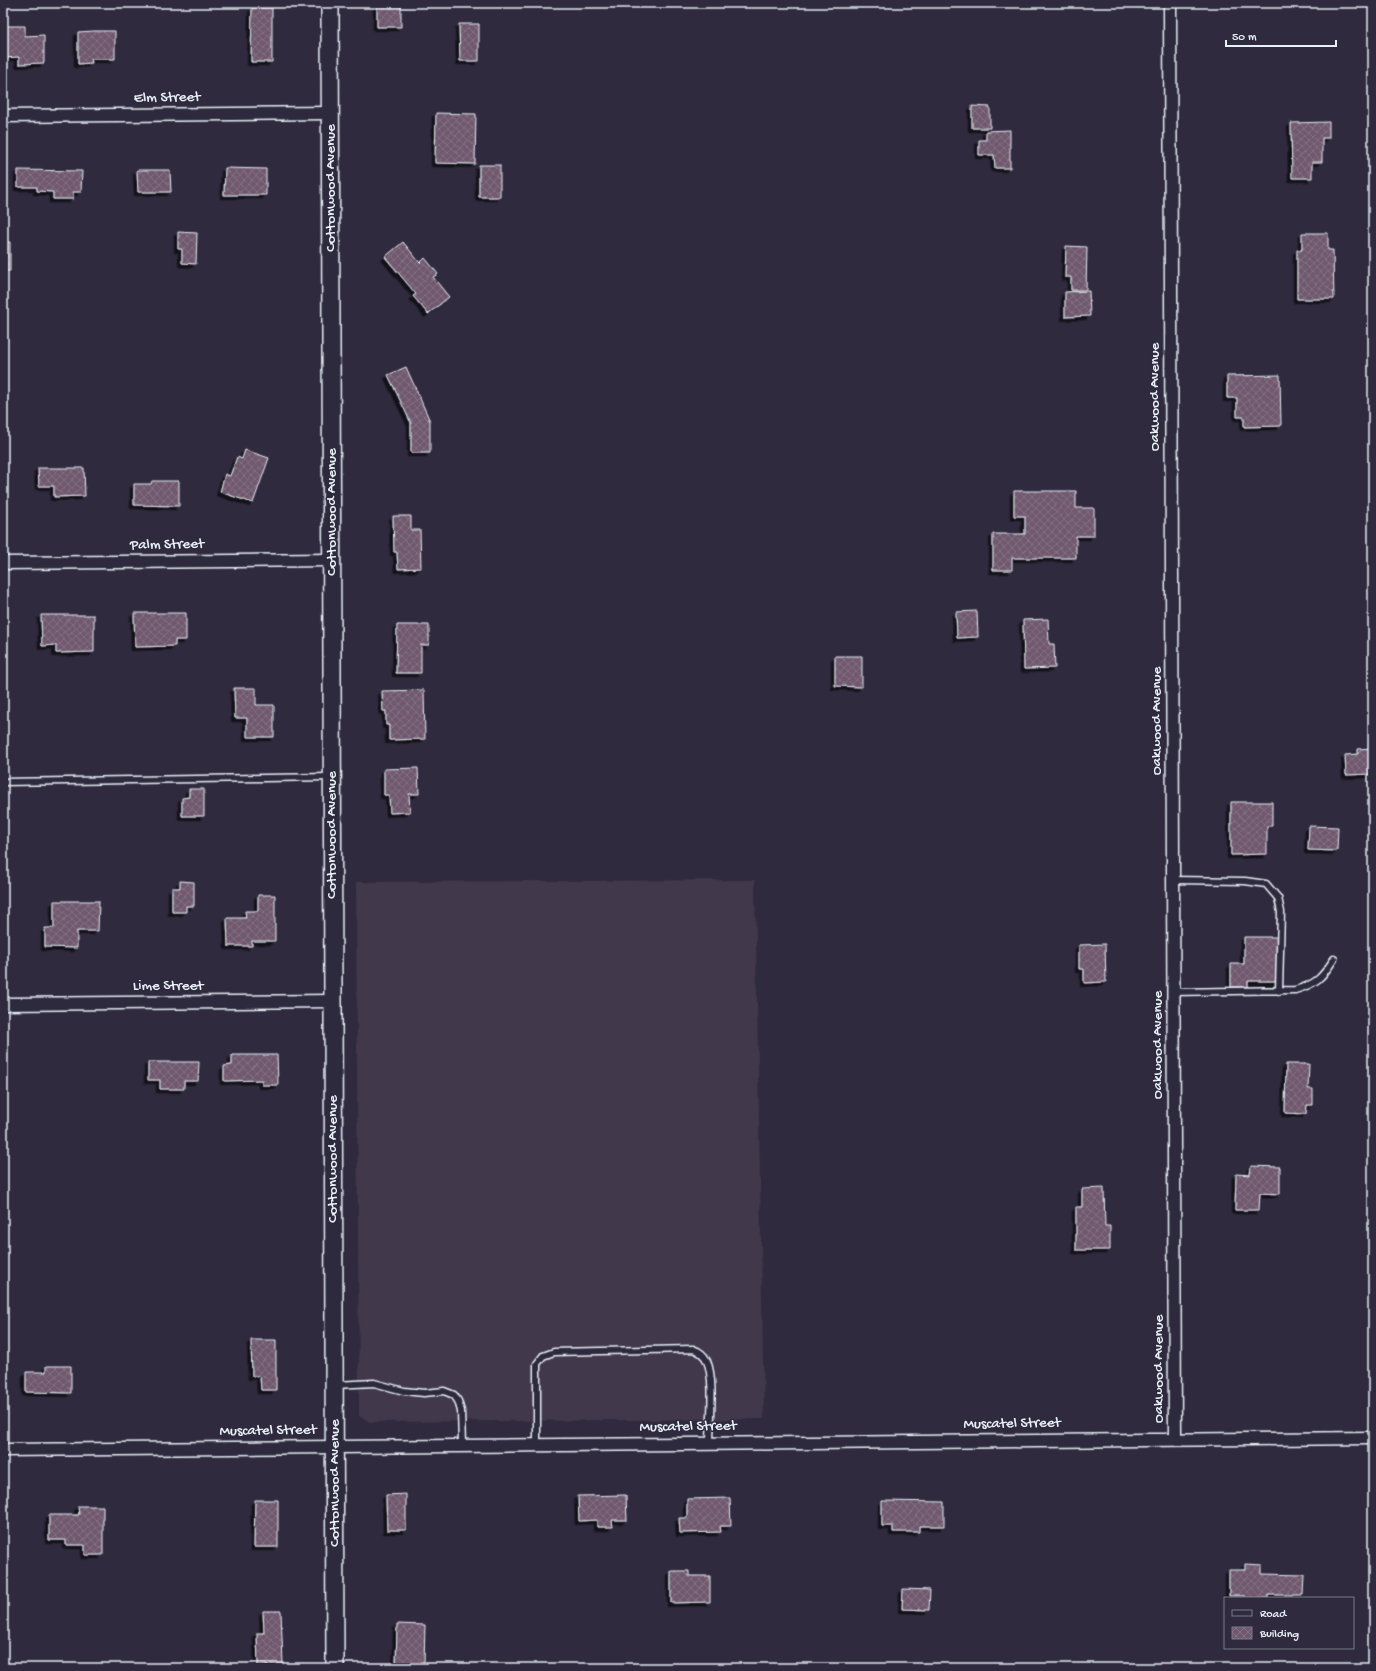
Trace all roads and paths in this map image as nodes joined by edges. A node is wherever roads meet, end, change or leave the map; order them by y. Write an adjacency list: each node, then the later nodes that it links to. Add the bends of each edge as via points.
1 (330, 3): 3 (street, Cottonwood Avenue)
2 (1170, 3): 9 (street, Oakwood Avenue)
3 (330, 113): 4 (street, Elm Street); 5 (street, Cottonwood Avenue)
4 (3, 116)
5 (332, 560): 6 (street, Palm Street); 7 (street, Cottonwood Avenue)
6 (3, 563)
7 (332, 777): 8 (lane); 13 (street, Cottonwood Avenue)
8 (3, 782)
9 (1173, 880): 11 (lane, via 1245,881 1266,884 1278,898 1281,912); 12 (street, Oakwood Avenue)
10 (1334, 959): 11 (lane, via 1325,973 1310,986)
11 (1279, 991): 12 (lane)
12 (1174, 992): 16 (street, Oakwood Avenue)
13 (333, 1001): 14 (street, Lime Street); 15 (street, Cottonwood Avenue)
14 (3, 1004)
15 (334, 1385): 20 (lane, via 374,1384 404,1391 444,1391 454,1395 461,1411); 21 (street, Cottonwood Avenue)
16 (1175, 1438): 17 (street, Muscatel Street); 18 (street, Muscatel Street)
17 (1373, 1438)
18 (710, 1443): 19 (street, Muscatel Street); 19 (lane, via 711,1383 706,1361 700,1352 693,1349 554,1352 543,1356 537,1364)
19 (536, 1445): 20 (street, Muscatel Street)
20 (462, 1446): 21 (street, Muscatel Street)
21 (334, 1447): 22 (street, Muscatel Street); 23 (street, Cottonwood Avenue)
22 (3, 1450)
23 (335, 1668)

